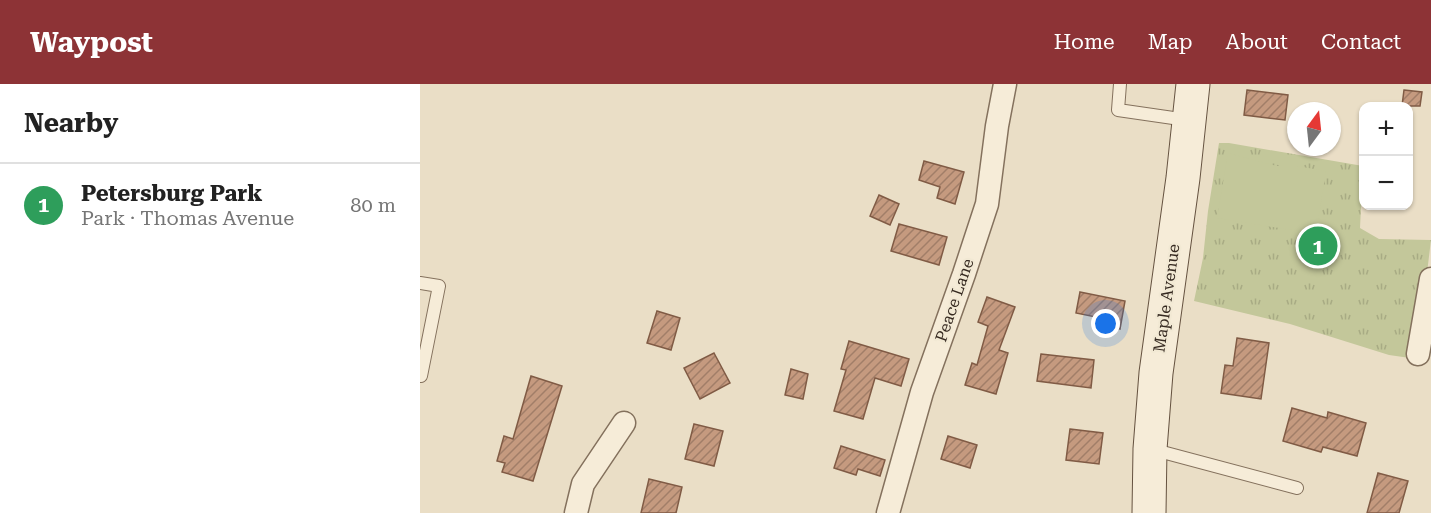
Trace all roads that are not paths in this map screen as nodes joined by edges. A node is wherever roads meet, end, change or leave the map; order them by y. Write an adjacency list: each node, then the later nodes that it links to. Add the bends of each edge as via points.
1 (1005, 84): 13 (street, Peace Lane, via 987,204 922,392)
2 (1120, 84): 4 (lane, via 1118,110)
3 (1193, 84): 4 (main road, Maple Avenue)
4 (1188, 120): 10 (main road, Maple Avenue)
5 (1431, 279): 7 (street)
6 (420, 283): 8 (lane, via 439,286)
7 (1418, 354)
8 (421, 376)
9 (624, 423): 12 (street, via 583,484)
10 (1150, 449): 11 (lane); 14 (main road, Maple Avenue)
11 (1297, 488)
12 (576, 513)
13 (888, 513)
14 (1149, 513)

